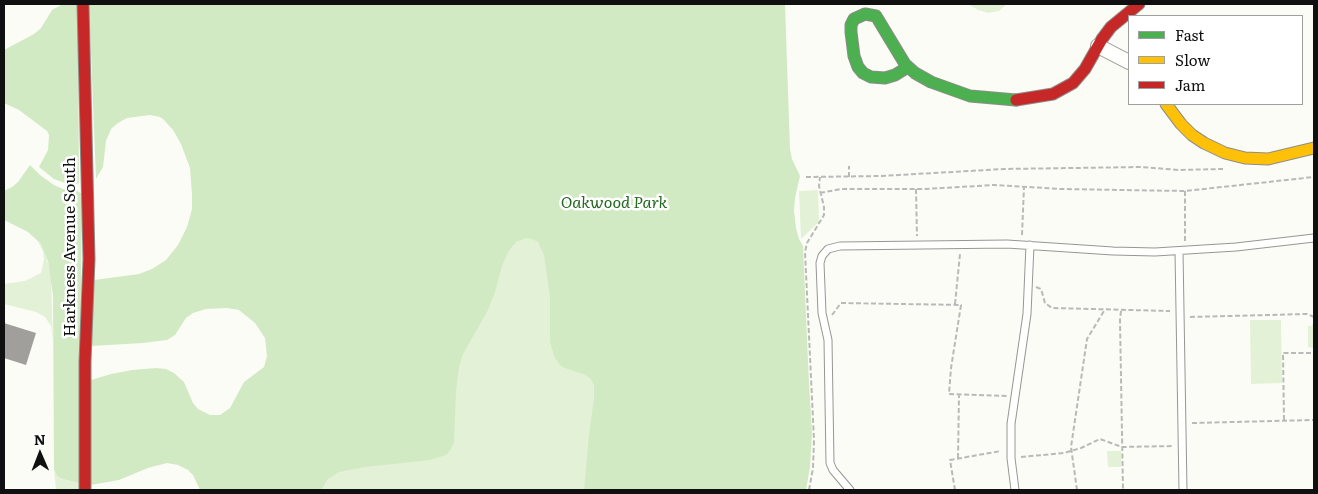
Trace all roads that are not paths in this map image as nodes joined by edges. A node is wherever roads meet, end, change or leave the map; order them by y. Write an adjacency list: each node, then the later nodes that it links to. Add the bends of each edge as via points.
1 (83, 4): 11 (street, Harkness Avenue South, via 89,259)
2 (1139, 4): 3 (street, via 1111,27)
3 (1098, 46): 4 (street); 5 (street, via 1073,83 1053,94 1030,99 994,99 960,93 924,79)
4 (1128, 61)
5 (908, 67): 5 (street, via 877,18 865,14 854,19 850,32 854,56 863,73 885,78)
6 (1167, 105): 7 (street, via 1196,138 1234,156 1268,159)
7 (1314, 148)
8 (1314, 238): 10 (lane)
9 (1030, 245): 10 (lane, via 1113,251); 12 (lane, via 840,246 822,256 823,319 828,337 830,463); 13 (lane, via 1025,330 1014,396 1011,458)
10 (1182, 251): 14 (lane)
11 (85, 490)
12 (850, 490)
13 (1015, 490)
14 (1183, 490)

